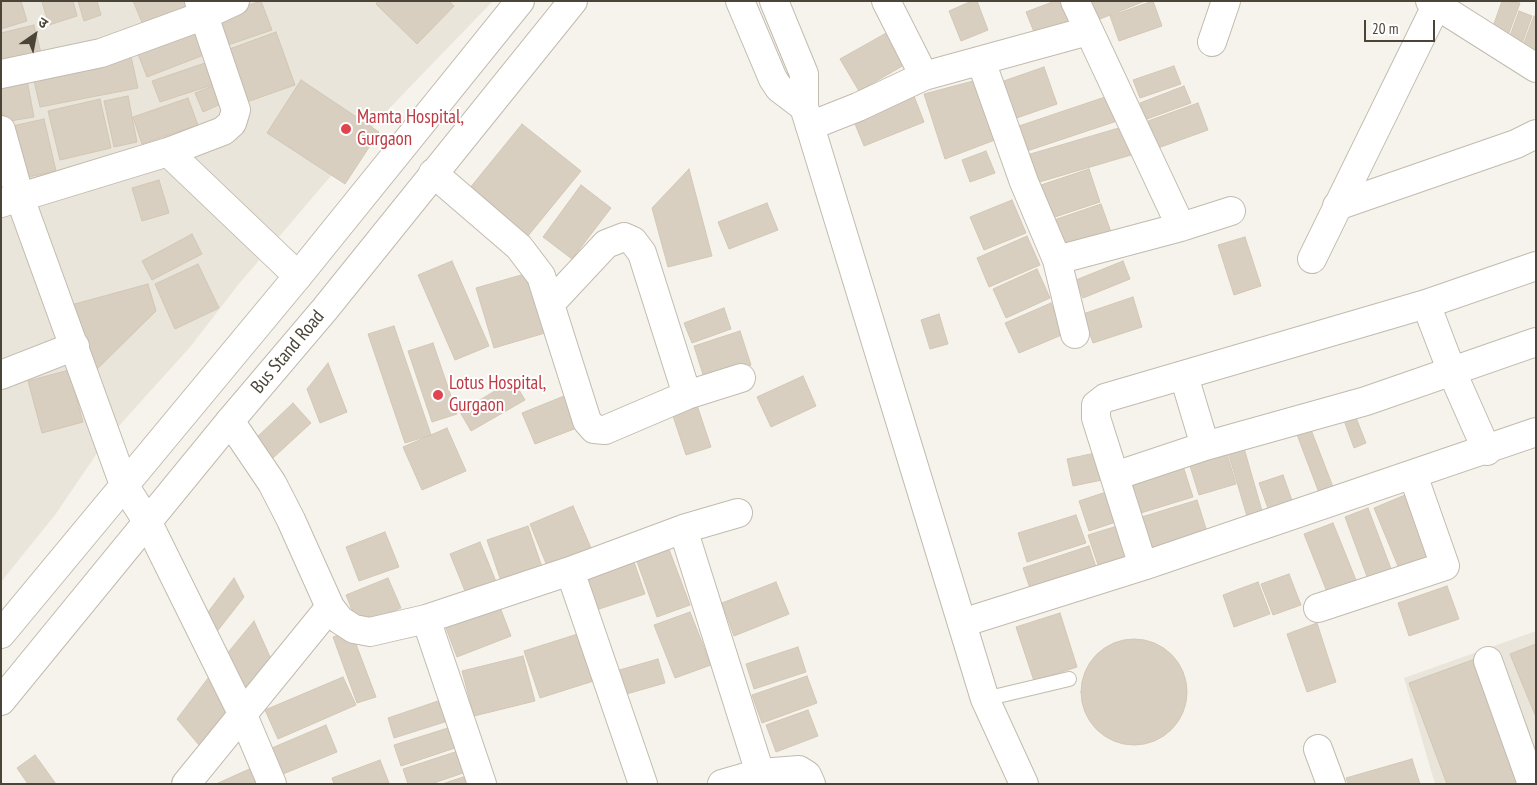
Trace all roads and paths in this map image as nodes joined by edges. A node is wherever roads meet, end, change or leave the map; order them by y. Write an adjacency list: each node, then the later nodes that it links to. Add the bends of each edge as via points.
1 (235, 1): 10 (street)
2 (573, 1): 21 (street, Bus Stand Road)
3 (740, 1): 17 (street, via 773,79)
4 (774, 1): 17 (street, via 804,74)
5 (886, 1): 16 (street)
6 (1075, 1): 11 (street)
7 (1226, 1): 12 (street)
8 (514, 3): 29 (street)
9 (1433, 4): 14 (street); 23 (street)
10 (202, 8): 15 (street, via 101,53); 20 (street, via 236,110 232,123 223,131)
11 (1088, 31): 13 (street); 25 (street)
12 (1212, 42)
13 (981, 61): 16 (street); 27 (street)
14 (1536, 68)
15 (1, 74)
16 (924, 76): 17 (street, via 858,107)
17 (807, 116): 55 (street)
18 (1, 130): 22 (street)
19 (1536, 134): 23 (street, via 1516,144)
20 (168, 152): 22 (street); 29 (street)
21 (433, 173): 30 (street, via 519,247 541,276); 40 (street, Bus Stand Road, via 325,309)
22 (11, 201): 34 (street)
23 (1337, 206): 26 (street)
24 (1231, 211): 25 (street)
25 (1181, 227): 27 (street)
26 (1312, 258)
27 (1056, 260): 32 (street)
28 (1536, 266): 31 (street)
29 (298, 276): 46 (street)
30 (550, 304): 39 (street, via 587,422 594,429 605,430); 39 (street, via 606,244 624,238 633,241 642,253)
31 (1426, 304): 35 (street); 37 (street)
32 (1076, 334)
33 (1536, 342): 35 (street)
34 (75, 346): 36 (street); 46 (street)
35 (1452, 372): 42 (street, via 1366,401); 43 (street)
36 (1, 374)
37 (1184, 376): 42 (street); 45 (street, via 1105,398 1096,405 1096,418)
38 (741, 378): 39 (street)
39 (688, 395)
40 (230, 421): 48 (street, Bus Stand Road); 52 (street, via 272,483)
41 (1536, 432): 43 (street)
42 (1205, 446): 45 (street)
43 (1487, 451): 44 (street)
44 (1414, 475): 50 (street); 53 (street, via 1445,566)
45 (1115, 476): 50 (street)
46 (124, 485): 48 (street); 56 (street)
47 (738, 513): 49 (street)
48 (147, 521): 60 (street, Bus Stand Road); 61 (street)
49 (683, 530): 51 (street); 64 (street)
50 (1143, 566): 55 (street)
51 (570, 571): 54 (street); 68 (street)
52 (330, 607): 54 (street, via 340,620 354,629 370,632); 61 (street)
53 (1318, 608)
54 (426, 619): 67 (street)
55 (962, 623): 59 (street)
56 (1, 634)
57 (1488, 660): 62 (street)
58 (1069, 679): 59 (lane)
59 (985, 698): 71 (street)
60 (1, 701)
61 (242, 712): 65 (street); 66 (street)
62 (1526, 742): 73 (street)
63 (1318, 749): 72 (street)
64 (760, 773): 69 (street); 70 (street, via 799,770 807,775)
65 (186, 784)
66 (272, 784)
67 (482, 784)
68 (643, 784)
69 (722, 784)
70 (811, 784)
71 (1024, 784)
72 (1331, 784)
73 (1532, 784)

